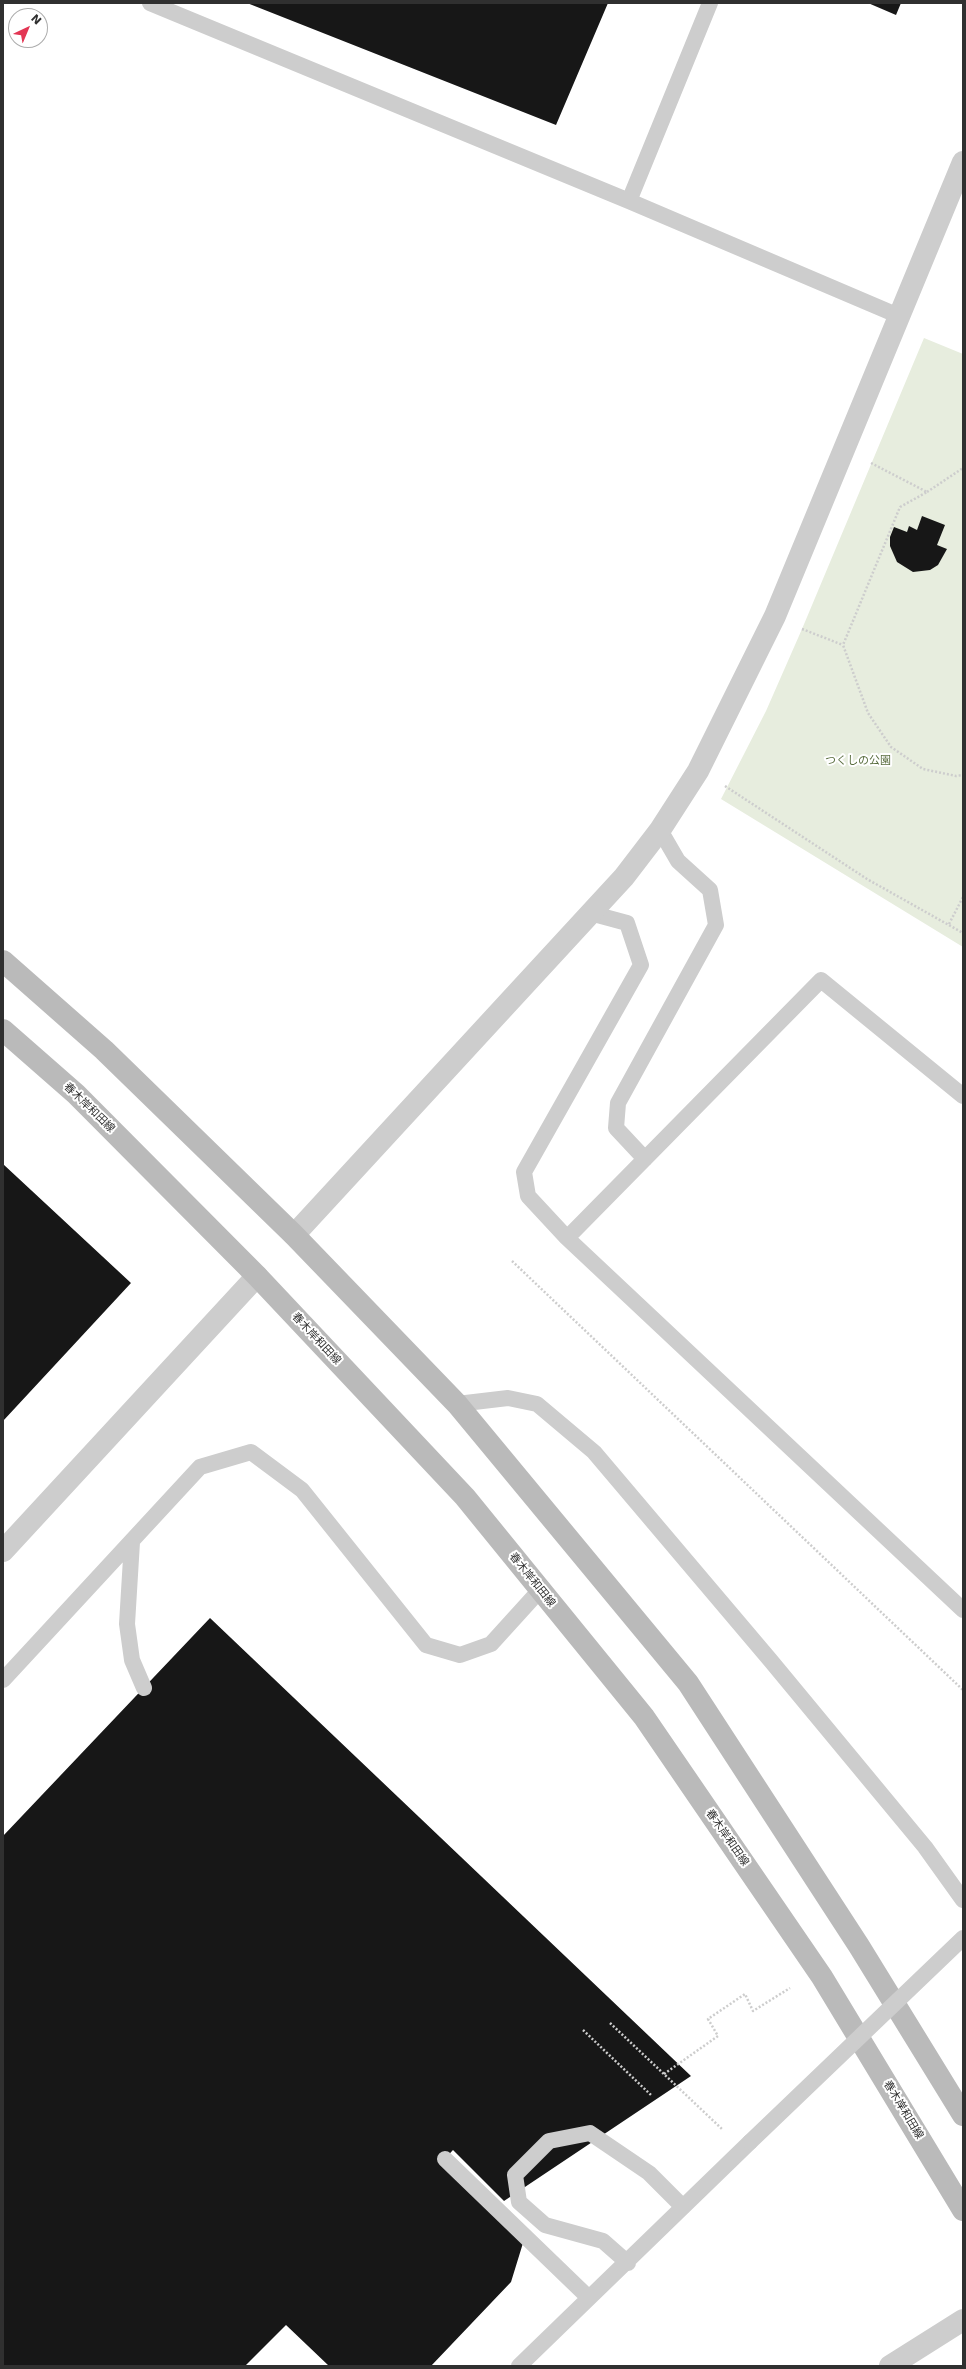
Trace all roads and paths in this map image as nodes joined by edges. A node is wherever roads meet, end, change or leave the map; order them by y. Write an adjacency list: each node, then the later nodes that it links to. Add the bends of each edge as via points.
1 (150, 3): 4 (lane)
2 (710, 3): 4 (lane)
3 (963, 162): 5 (street)
4 (629, 200): 5 (lane)
5 (899, 316): 9 (street)
6 (865, 461): 8 (path)
7 (963, 468): 8 (path)
8 (927, 492): 10 (path, via 900,507)
9 (775, 616): 10 (path); 11 (street)
10 (843, 645): 12 (path, via 868,714 891,746 923,769 956,776)
11 (698, 771): 13 (street); 16 (path, via 728,787 867,879)
12 (963, 775)
13 (660, 830): 15 (street, via 624,877); 21 (lane, via 678,861 710,890 716,925 618,1103 616,1128)
14 (963, 897): 16 (path)
15 (590, 913): 22 (street); 23 (lane, via 627,923 640,965 524,1172 528,1196)
16 (949, 924): 17 (path)
17 (963, 933)
18 (3, 961): 22 (main road, via 104,1050)
19 (3, 1030): 25 (main road, 春木岸和田線, via 76,1094)
20 (963, 1096): 21 (lane, via 821,980)
21 (645, 1159): 23 (lane)
22 (294, 1235): 26 (main road)
23 (567, 1238): 30 (lane)
24 (512, 1261): 33 (path)
25 (257, 1276): 28 (street); 29 (main road, 春木岸和田線, via 465,1497)
26 (457, 1404): 34 (lane, via 508,1398 537,1404 594,1452 920,1841); 41 (main road, via 688,1683 854,1940)
27 (132, 1542): 29 (lane, via 200,1467 251,1452 302,1490 426,1645 460,1655 491,1644); 31 (lane); 32 (lane, via 127,1624 132,1660)
28 (3, 1551)
29 (540, 1590): 45 (main road, 春木岸和田線, via 644,1717 822,1977)
30 (963, 1610)
31 (3, 1680)
32 (144, 1688)
33 (963, 1690)
34 (963, 1900)
35 (963, 1938): 44 (lane, bridge)
36 (790, 1988): 39 (path, via 753,2011 745,1994 708,2019 718,2036)
37 (610, 2023): 39 (path)
38 (583, 2030): 40 (path)
39 (664, 2074): 42 (path, via 722,2130)
40 (651, 2095)
41 (963, 2115)
42 (728, 2125)
43 (445, 2159): 47 (lane)
44 (683, 2207): 46 (lane); 46 (lane, via 649,2173 590,2133 549,2141 515,2175 519,2202 545,2226 603,2241)
45 (963, 2210)
46 (628, 2263): 47 (lane)
47 (589, 2298): 49 (lane)
48 (963, 2320): 50 (street)
49 (519, 2366)
50 (890, 2366)

